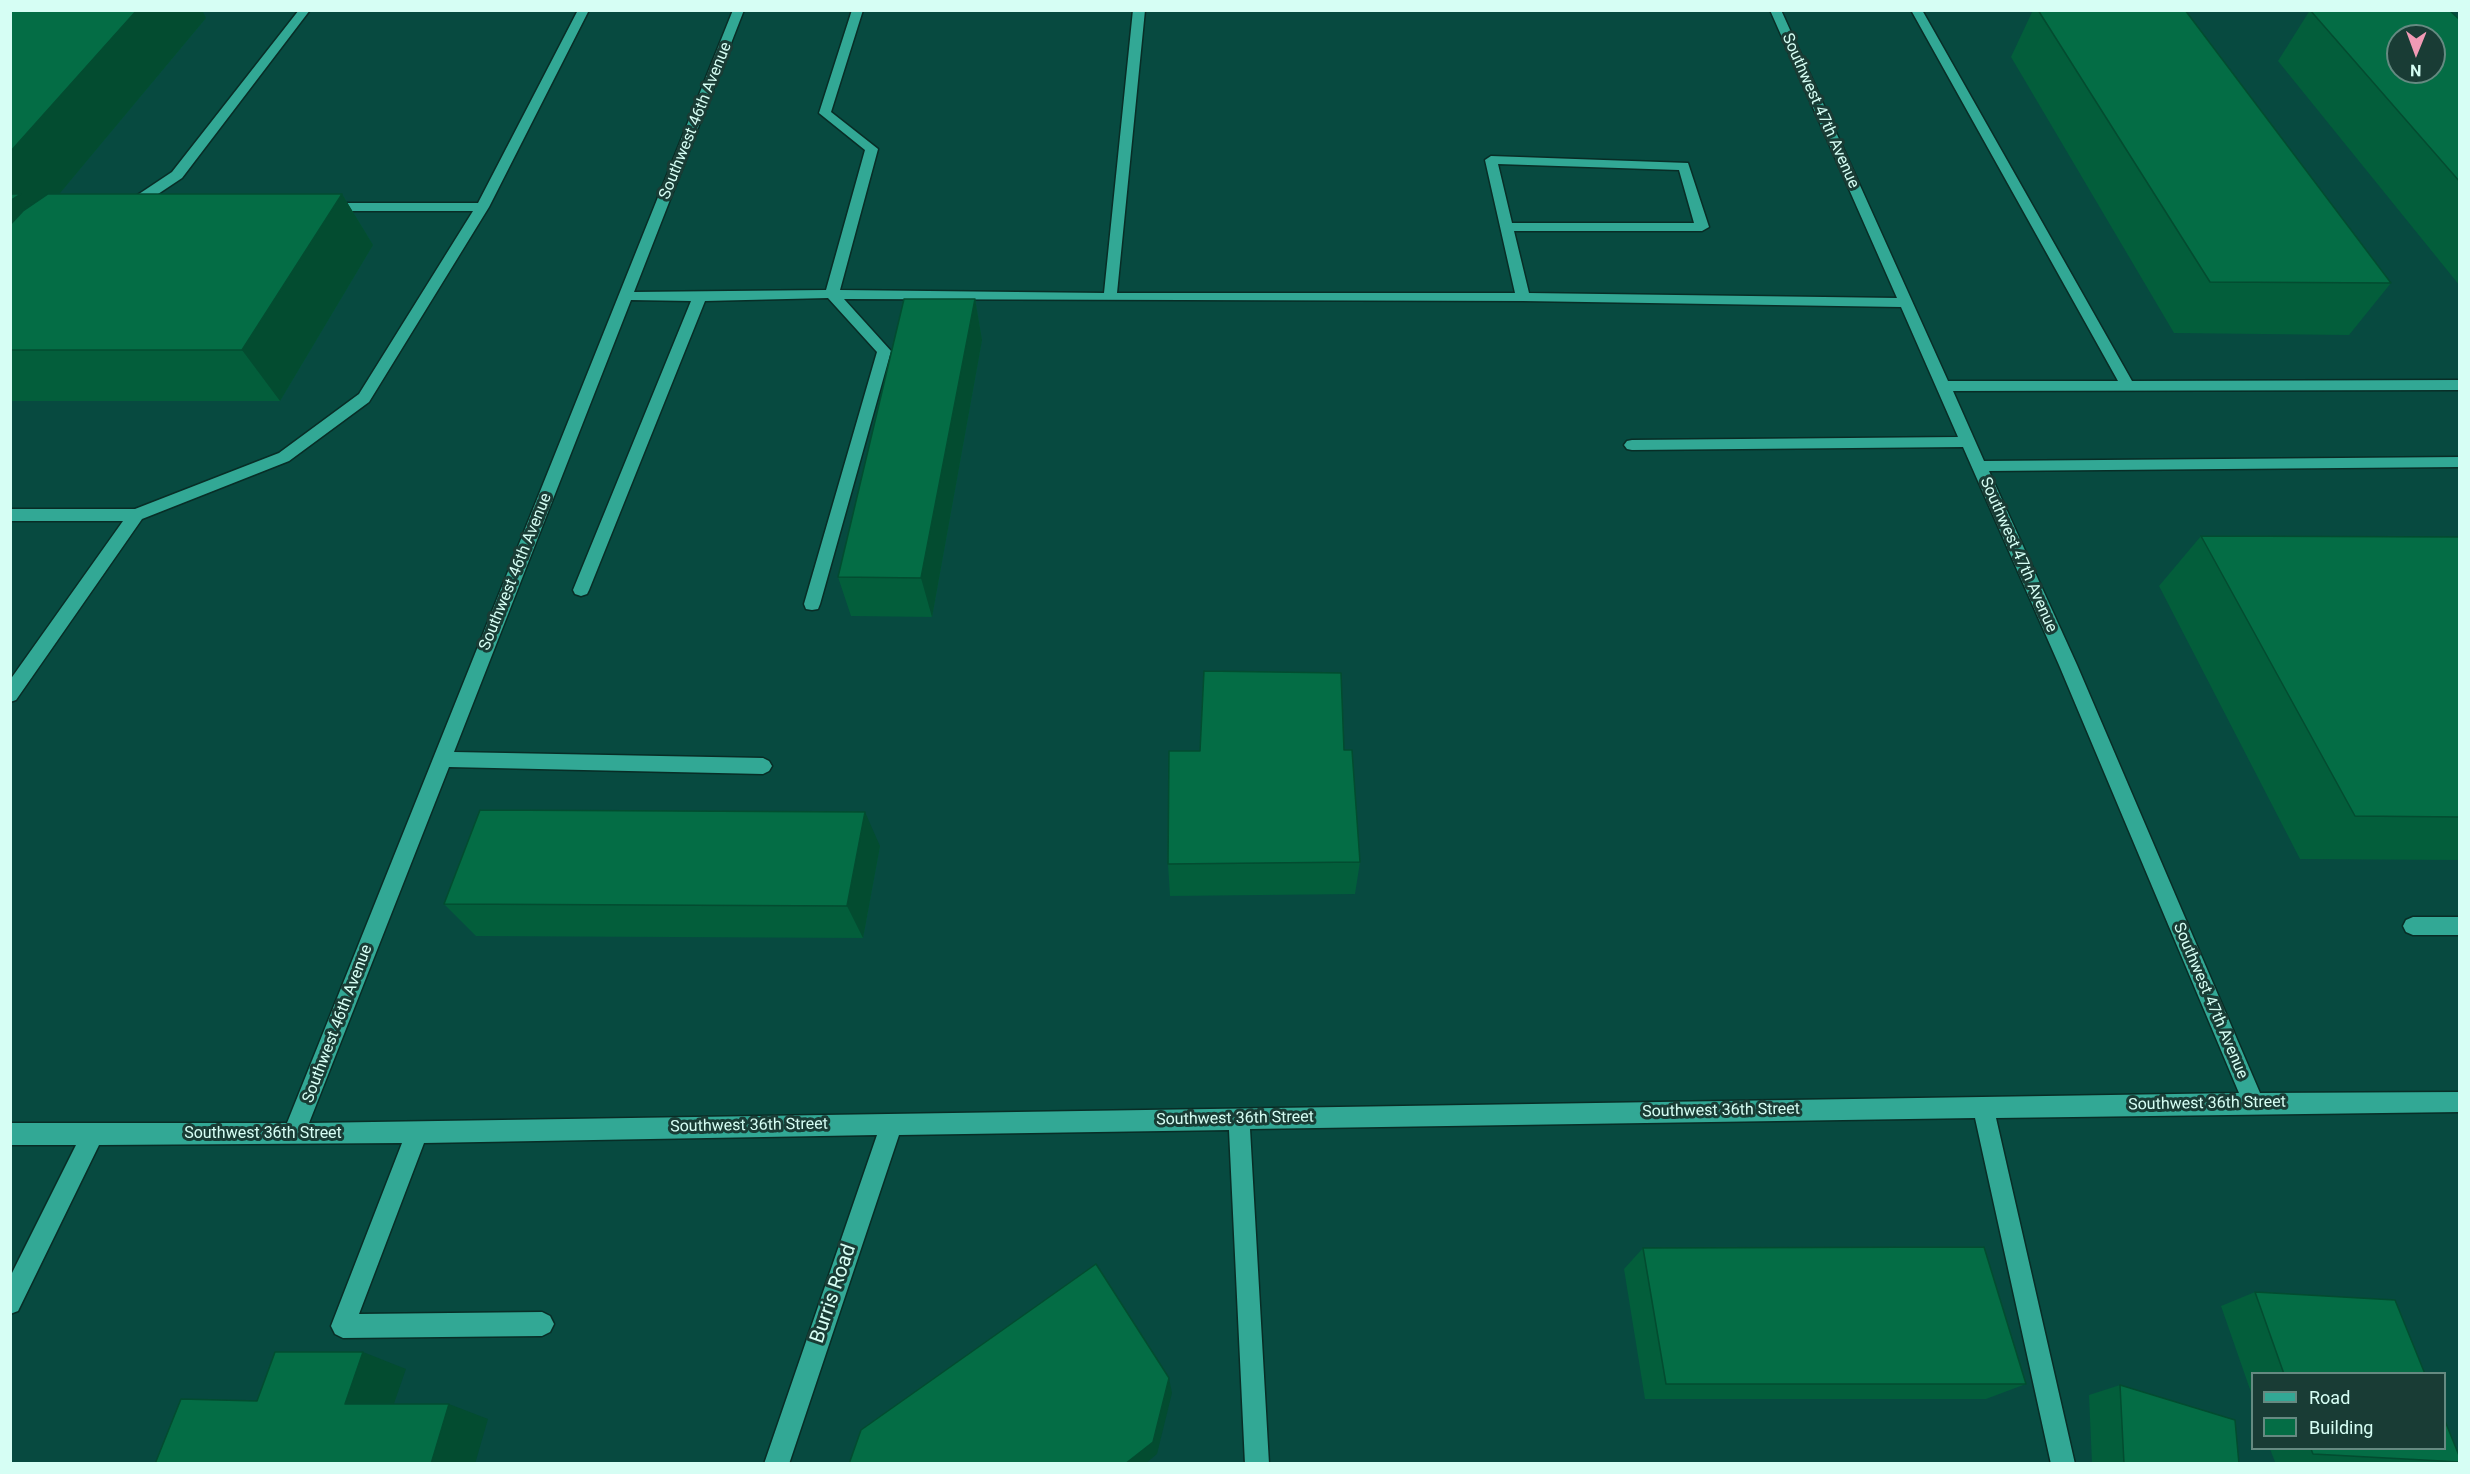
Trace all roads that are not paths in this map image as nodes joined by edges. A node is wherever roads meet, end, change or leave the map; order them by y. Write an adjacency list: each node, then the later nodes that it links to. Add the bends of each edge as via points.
1 (304, 10): 8 (street, via 177,175 124,210)
2 (584, 10): 10 (street)
3 (739, 10): 13 (street, Southwest 46th Avenue)
4 (858, 10): 12 (street, via 825,113 873,149)
5 (1139, 10): 15 (street)
6 (1775, 10): 17 (street, Southwest 47th Avenue)
7 (1916, 10): 20 (street)
8 (152, 207)
9 (306, 207): 10 (street)
10 (482, 207): 25 (street, via 364,398 284,457)
11 (1506, 227): 11 (street, via 1491,160 1684,166 1702,227); 16 (street)
12 (832, 294): 14 (street); 15 (street); 28 (street, via 884,351)
13 (627, 296): 14 (street); 30 (street, Southwest 46th Avenue)
14 (700, 297): 27 (street)
15 (1110, 297): 16 (street)
16 (1522, 297): 17 (street)
17 (1906, 303): 19 (street, Southwest 47th Avenue)
18 (2460, 385): 20 (street)
19 (1942, 386): 20 (street); 21 (street, Southwest 47th Avenue)
20 (2128, 386)
21 (1968, 442): 22 (street); 24 (street, Southwest 47th Avenue)
22 (1632, 445)
23 (2460, 462): 24 (street)
24 (1979, 466): 35 (street, Southwest 47th Avenue)
25 (136, 515): 26 (street); 29 (street)
26 (14, 520)
27 (581, 590)
28 (812, 604)
29 (10, 695)
30 (442, 759): 31 (street); 42 (street, Southwest 46th Avenue)
31 (762, 766)
32 (2413, 926): 33 (street)
33 (2460, 926)
34 (2460, 1102): 35 (street, Southwest 36th Street)
35 (2254, 1103): 36 (street, Southwest 36th Street)
36 (1983, 1107): 37 (street, Southwest 36th Street); 47 (street)
37 (1239, 1119): 38 (street, Southwest 36th Street); 46 (street)
38 (892, 1124): 39 (street, Southwest 36th Street); 45 (street, Burris Road)
39 (417, 1132): 42 (street, Southwest 36th Street); 44 (street, via 344,1326)
40 (10, 1134): 41 (street, Southwest 36th Street)
41 (93, 1134): 42 (street, Southwest 36th Street); 43 (street)
42 (294, 1134)
43 (10, 1303)
44 (542, 1324)
45 (776, 1464)
46 (1257, 1464)
47 (2064, 1464)

